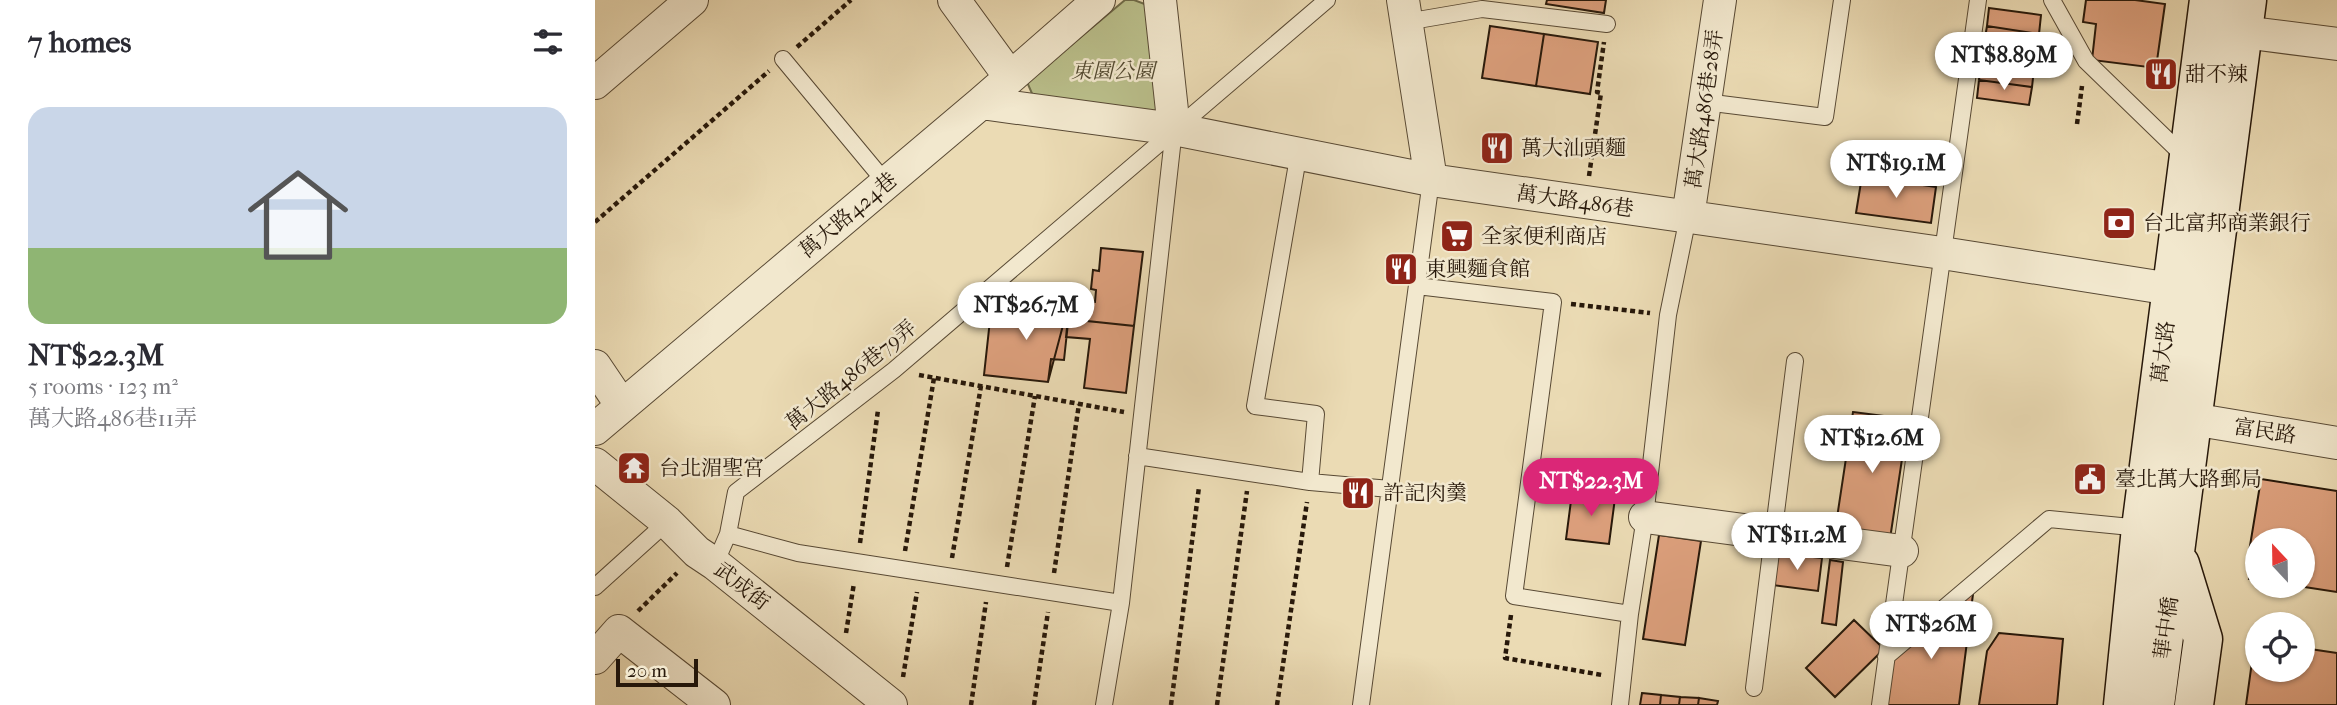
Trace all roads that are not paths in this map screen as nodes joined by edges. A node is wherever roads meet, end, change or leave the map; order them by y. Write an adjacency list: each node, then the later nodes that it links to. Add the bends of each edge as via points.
1 (692, 0): 17 (street)
2 (954, 0): 16 (street)
3 (1099, 0): 16 (street, 萬大路424巷)
4 (1160, 0): 20 (street)
5 (1327, 0): 20 (lane, 萬大路486巷79弄)
6 (1720, 0): 18 (street, 萬大路486巷28弄)
7 (1842, 0): 18 (lane, via 1825,117)
8 (1978, 0): 26 (lane)
9 (2052, 0): 22 (lane, via 2086,61)
10 (2209, 0): 22 (main road, 萬大路)
11 (1405, 11): 13 (lane, via 1482,9); 23 (street)
12 (2245, 16): 14 (street); 32 (main road, 萬大路)
13 (1607, 24)
14 (2337, 44)
15 (783, 59): 24 (lane)
16 (1010, 77): 19 (street, 萬大路424巷)
17 (595, 83)
18 (1705, 102): 25 (street, 萬大路486巷28弄)
19 (981, 103): 20 (street, 萬大路486巷); 24 (street, 萬大路424巷)
20 (1174, 129): 21 (street, 萬大路486巷); 35 (lane); 41 (lane, 萬大路486巷79弄, via 894,370 736,492)
21 (1299, 152): 23 (street, 萬大路486巷); 37 (lane, via 1255,405 1316,414)
22 (2187, 159): 28 (main road, 萬大路)
23 (1431, 180): 25 (street, 萬大路486巷); 27 (lane)
24 (887, 183): 31 (street, 萬大路424巷)
25 (1688, 217): 26 (street, 萬大路486巷); 39 (lane, via 1668,316)
26 (1942, 253): 28 (street, 萬大路486巷); 44 (lane)
27 (1417, 286): 38 (lane); 49 (lane, via 1553,302 1514,596)
28 (2171, 289): 43 (main road, 萬大路)
29 (1795, 361): 42 (lane)
30 (595, 366): 31 (street)
31 (622, 406): 33 (street, 萬大路424巷)
32 (2192, 419): 34 (street, 富民路); 45 (main road, 萬大路)
33 (595, 429)
34 (2337, 443)
35 (1137, 456): 37 (lane); 48 (lane)
36 (595, 464): 40 (street, 武成街)
37 (1310, 482): 38 (lane)
38 (1390, 489): 56 (lane)
39 (1645, 517): 42 (street); 49 (lane)
40 (667, 522): 46 (street, 武成街); 47 (lane)
41 (727, 534): 46 (lane, 萬大路486巷79弄); 48 (lane, via 798,553)
42 (1773, 534): 44 (street); 52 (lane)
43 (2139, 540): 50 (lane, via 2049,519); 59 (main road, via 2108,643); 60 (main road, 萬大路)
44 (1902, 551): 50 (lane)
45 (2177, 552): 61 (main road, 華中橋); 62 (main road, via 2203,639)
46 (706, 558): 53 (street, 武成街, via 841,665)
47 (595, 586)
48 (1121, 603): 55 (lane)
49 (1630, 614): 57 (lane)
50 (1886, 657): 58 (lane)
51 (595, 658): 54 (street, via 619,631)
52 (1754, 688)
53 (897, 692)
54 (713, 705)
55 (1104, 705)
56 (1361, 705)
57 (1620, 705)
58 (1880, 705)
59 (2099, 705)
60 (2123, 705)
61 (2155, 705)
62 (2194, 705)

